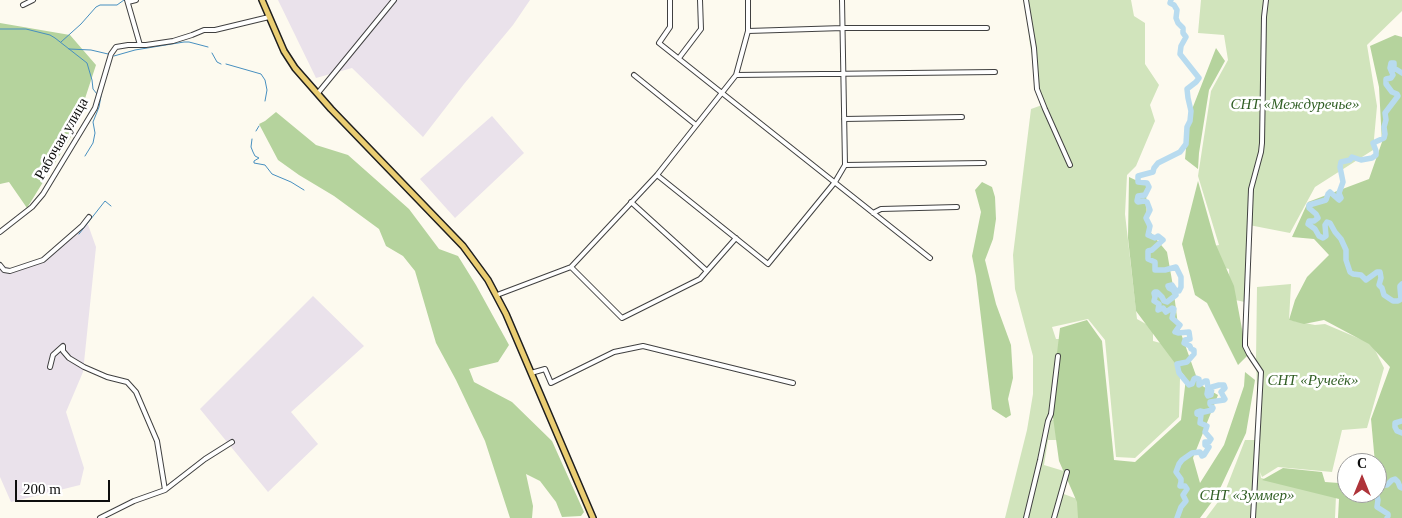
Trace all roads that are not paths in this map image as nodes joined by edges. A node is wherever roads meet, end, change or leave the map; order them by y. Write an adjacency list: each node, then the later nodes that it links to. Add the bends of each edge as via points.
1 (33, 0): 12 (street)
2 (136, 0): 11 (street)
3 (262, 0): 13 (main road)
4 (394, 0): 24 (street)
5 (670, 0): 18 (street, via 670,27 659,43)
6 (700, 0): 18 (street, via 701,29)
7 (748, 0): 16 (street)
8 (842, 0): 14 (street)
9 (1026, 0): 30 (street, via 1037,88)
10 (1266, 0): 55 (street, via 1262,143 1251,189 1245,340 1245,346 1260,372)
11 (128, 1): 17 (street)
12 (23, 5)
13 (269, 17): 17 (street, Рабочая улица, via 204,30 173,41); 24 (main road, via 291,62)
14 (843, 28): 15 (street); 16 (street); 20 (street)
15 (987, 28)
16 (748, 31): 22 (street)
17 (140, 45): 37 (street, Рабочая улица, via 120,46 114,50 95,108 43,194)
18 (679, 58): 23 (street)
19 (995, 72): 20 (street)
20 (843, 74): 22 (street); 26 (street)
21 (634, 75): 27 (street)
22 (736, 75): 23 (street)
23 (722, 91): 27 (street); 32 (street)
24 (318, 93): 43 (main road, via 463,246)
25 (962, 117): 26 (street)
26 (844, 119): 29 (street)
27 (696, 125): 31 (street)
28 (984, 163): 29 (street)
29 (845, 165): 32 (street)
30 (1070, 165)
31 (656, 175): 33 (street); 38 (street)
32 (835, 182): 35 (street); 38 (street, via 768,264)
33 (631, 202): 41 (street); 42 (street)
34 (957, 207): 35 (street, via 881,209)
35 (873, 213): 39 (street)
36 (89, 217): 40 (street, via 43,260 10,271)
37 (0, 232)
38 (736, 238): 42 (street)
39 (930, 258)
40 (0, 265)
41 (571, 267): 42 (street, via 622,318 700,279); 43 (street)
42 (707, 271)
43 (497, 296): 46 (main road)
44 (1058, 356): 53 (street, via 1051,414)
45 (50, 366): 50 (street, via 53,355 63,346 69,358 84,367 127,382 136,392 156,441)
46 (531, 374): 47 (street, via 545,369 551,383 614,352 643,346); 52 (main road)
47 (793, 382)
48 (232, 442): 50 (street)
49 (1067, 472): 54 (street)
50 (165, 490): 51 (street)
51 (100, 518)
52 (593, 518)
53 (1026, 518)
54 (1054, 518)
55 (1253, 518)

